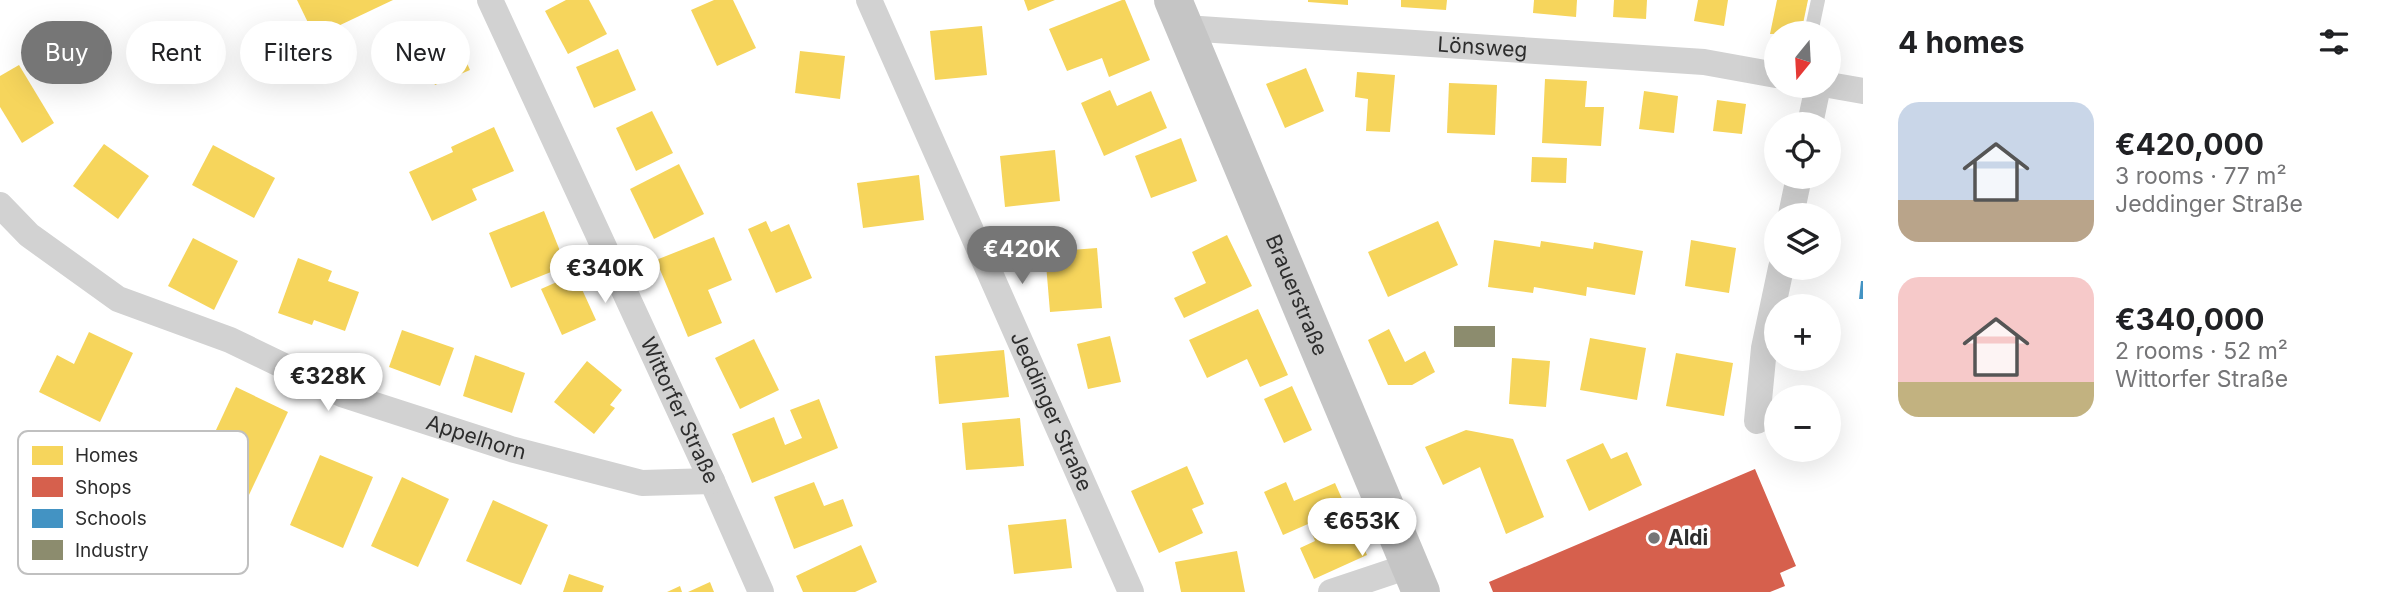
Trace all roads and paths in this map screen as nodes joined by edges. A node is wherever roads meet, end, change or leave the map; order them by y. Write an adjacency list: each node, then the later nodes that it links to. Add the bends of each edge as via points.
1 (490, 0): 12 (street, Wittorfer Straße)
2 (869, 0): 15 (street, Jeddinger Straße)
3 (1818, 0): 5 (lane)
4 (1179, 14): 6 (street, Lönsweg, via 1704,62); 13 (main road, Brauerstraße)
5 (1814, 21)
6 (1764, 73)
7 (1841, 87): 8 (street)
8 (1863, 91)
9 (0, 205): 12 (street, Appelhorn, via 29,235 118,299 230,340 344,394 511,449 642,483)
10 (1778, 280): 11 (street, via 1764,348)
11 (1757, 421)
12 (712, 481): 14 (street, Wittorfer Straße)
13 (1415, 579): 16 (street)
14 (761, 592)
15 (1132, 592)
16 (1331, 592)

